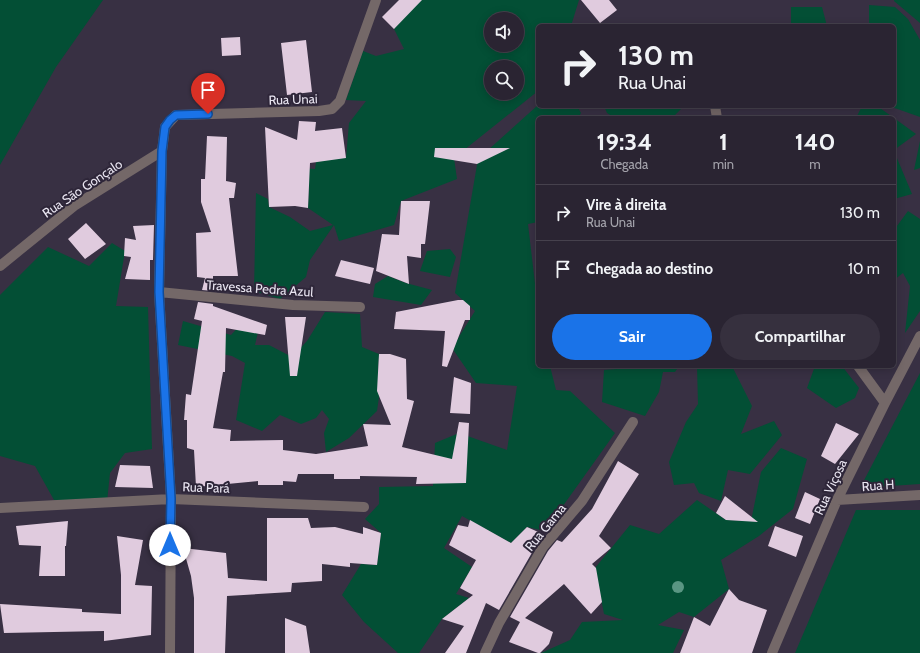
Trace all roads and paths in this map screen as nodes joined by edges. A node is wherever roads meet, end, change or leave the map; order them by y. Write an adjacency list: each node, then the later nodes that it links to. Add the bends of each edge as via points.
1 (376, 0): 2 (street, Rua Unai, via 340,101 332,109 176,115 165,127)
2 (162, 151): 3 (street, Rua São Gonçalo, via 74,206); 4 (street)
3 (0, 266)
4 (159, 292): 5 (street, Travessa Pedra Azul, via 257,302); 11 (street)
5 (360, 307)
6 (920, 336): 8 (street, Rua Viçosa)
7 (859, 368): 8 (street)
8 (885, 403): 12 (street, Rua Viçosa)
9 (633, 422): 16 (street, Rua Gama, via 582,501 543,547 499,623)
10 (920, 495): 12 (street, Rua H)
11 (171, 499): 13 (street, Rua Pará); 14 (street, Rua Pará); 15 (street)
12 (838, 500): 17 (street, Rua Viçosa)
13 (364, 507)
14 (0, 508)
15 (170, 653)
16 (485, 653)
17 (772, 653)

